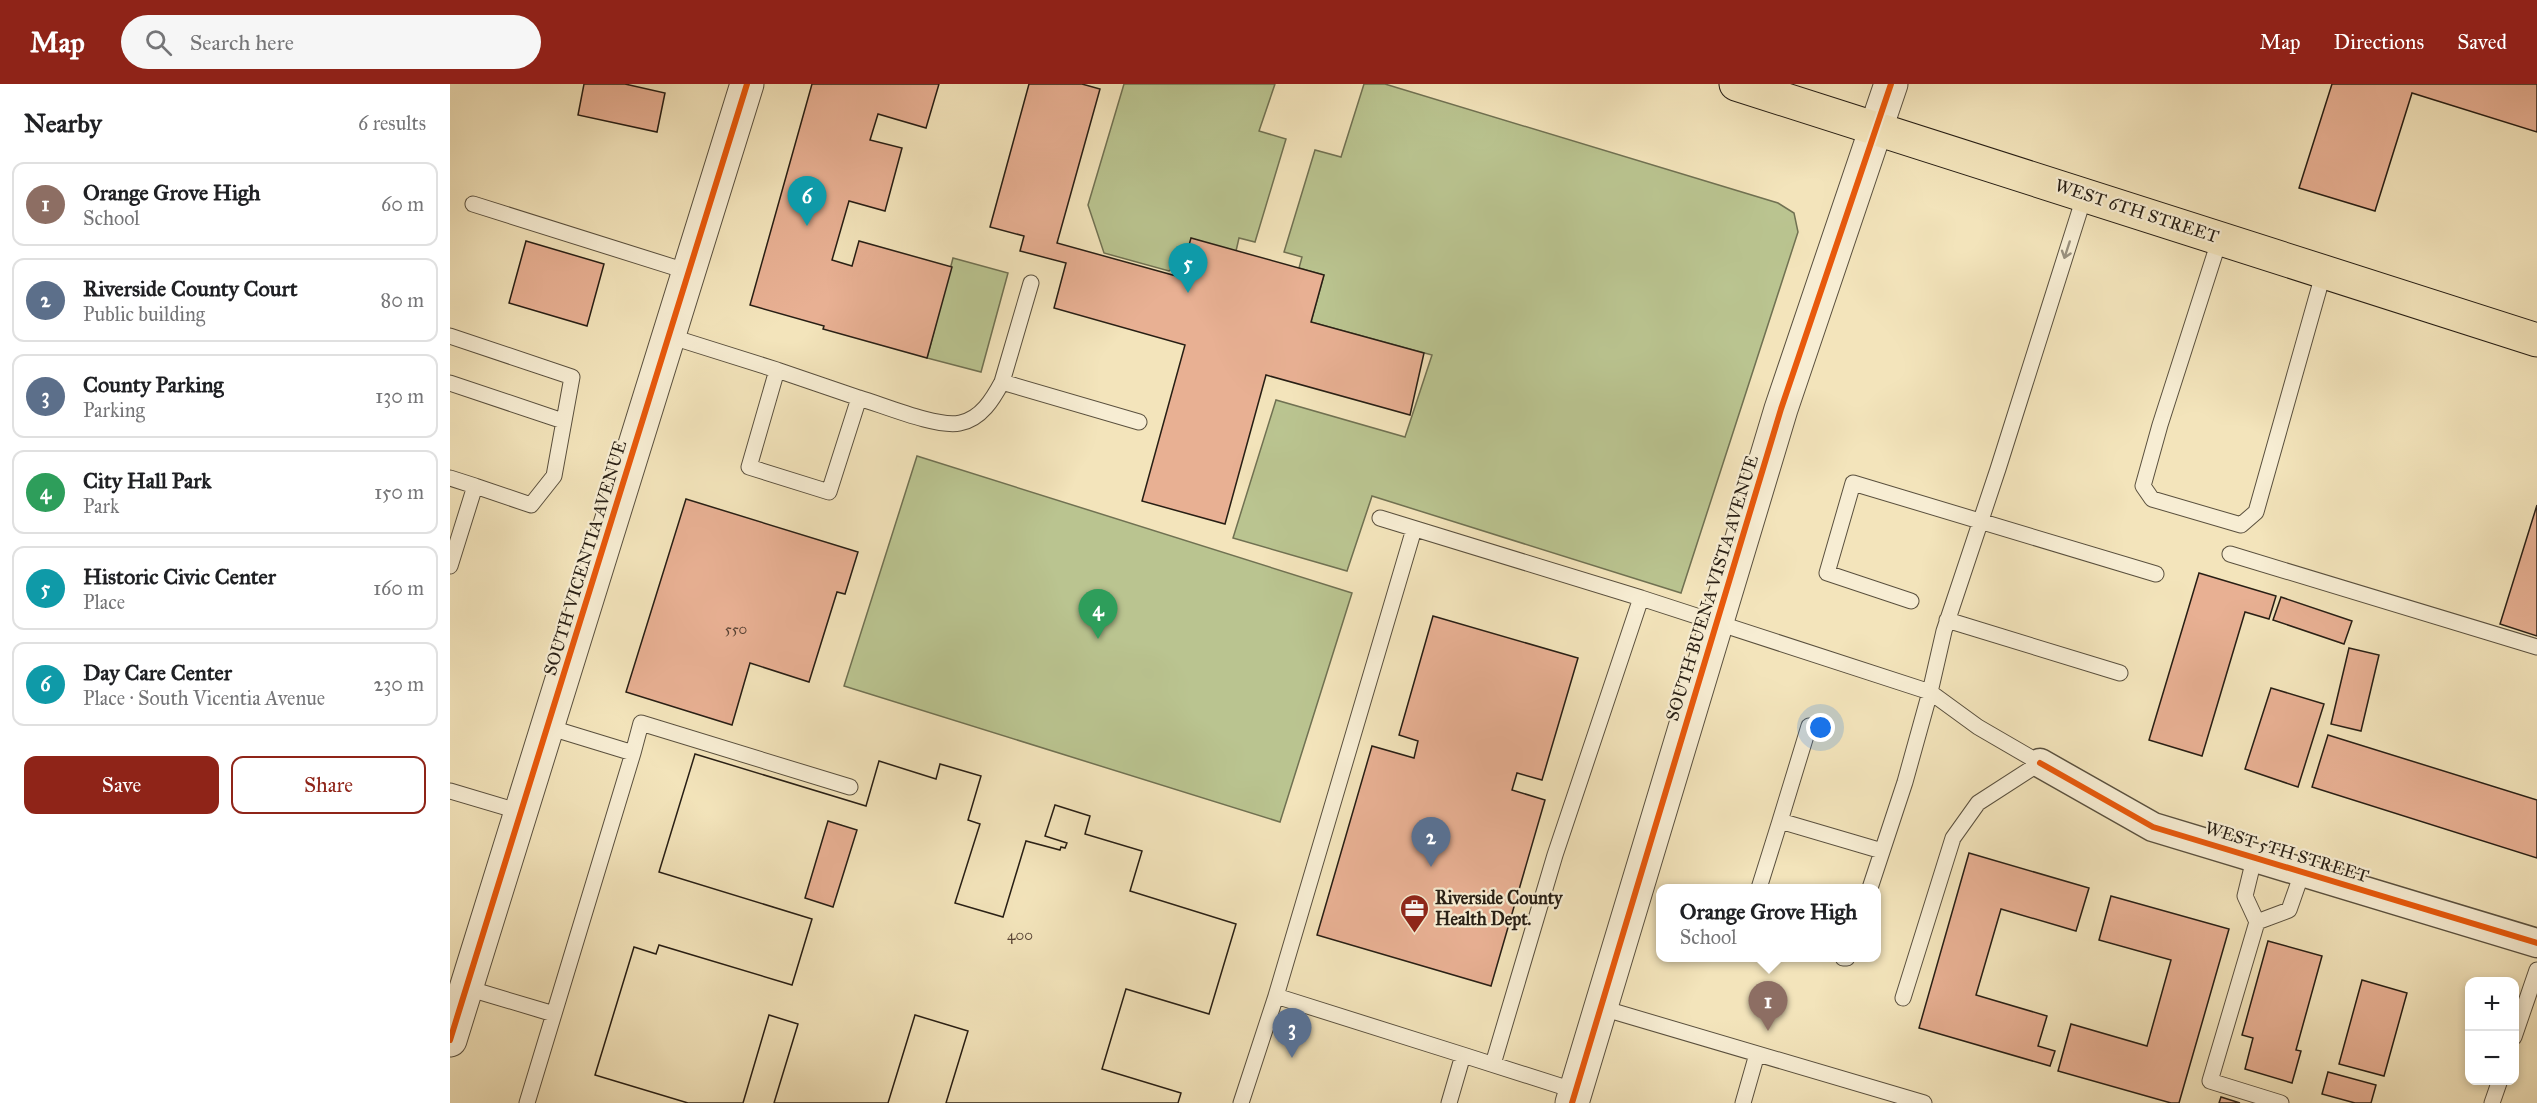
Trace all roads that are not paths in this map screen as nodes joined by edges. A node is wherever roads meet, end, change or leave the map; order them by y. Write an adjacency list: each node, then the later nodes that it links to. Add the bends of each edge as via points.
1 (1736, 84): 4 (main road, WEST 6TH STREET)
2 (1891, 84): 4 (street, SOUTH BUENA VISTA AVENUE)
3 (742, 85): 9 (street, SOUTH VICENTIA AVENUE)
4 (1877, 128): 5 (main road, WEST 6TH STREET); 31 (street, SOUTH BUENA VISTA AVENUE, via 1800,350)
5 (2085, 194): 7 (main road, WEST 6TH STREET); 23 (lane, one-way to 23)
6 (473, 204): 9 (lane)
7 (2220, 238): 8 (main road, WEST 6TH STREET); 8 (lane, via 2143,486 2152,499 2241,525 2256,512)
8 (2324, 271): 13 (main road, WEST 6TH STREET)
9 (689, 272): 12 (street, SOUTH VICENTIA AVENUE)
10 (1031, 283): 15 (lane)
11 (450, 336): 18 (lane, via 572,377)
12 (669, 336): 14 (lane); 36 (street, SOUTH VICENTIA AVENUE)
13 (2537, 340)
14 (777, 370): 17 (lane); 17 (lane, via 749,467 829,492)
15 (1002, 381): 17 (lane, via 992,402 978,415 959,424 933,422); 19 (lane)
16 (450, 383): 18 (lane)
17 (859, 398)
18 (563, 421): 21 (lane, via 554,476 531,505)
19 (1139, 422)
20 (450, 478): 21 (lane)
21 (475, 486): 26 (lane)
22 (1380, 518): 24 (lane)
23 (1980, 522): 27 (lane); 29 (lane, via 1853,483 1827,573); 30 (lane)
24 (1414, 529): 28 (lane); 52 (lane)
25 (2230, 554): 32 (lane)
26 (450, 566)
27 (2156, 574)
28 (1641, 598): 31 (lane); 60 (lane, via 1555,855)
29 (1911, 601)
30 (1947, 620): 33 (lane); 34 (lane)
31 (1718, 622): 34 (lane); 54 (street, SOUTH BUENA VISTA AVENUE)
32 (2537, 647)
33 (2120, 673)
34 (1930, 692): 38 (lane, via 1978,727); 43 (lane)
35 (1809, 726): 42 (lane)
36 (548, 727): 37 (lane); 41 (street, SOUTH VICENTIA AVENUE)
37 (633, 753): 39 (lane, via 641,723); 55 (lane)
38 (2040, 763): 44 (street, WEST 5TH STREET, via 2153,827); 53 (lane, via 1978,803 1953,838)
39 (850, 787)
40 (450, 791): 41 (lane)
41 (521, 812): 51 (street, SOUTH VICENTIA AVENUE)
42 (1780, 821): 43 (lane); 46 (lane)
43 (1882, 851): 47 (lane)
44 (2254, 858): 45 (street, WEST 5TH STREET); 48 (lane, via 2245,896)
45 (2302, 873): 48 (lane, via 2289,910); 49 (street, WEST 5TH STREET)
46 (1760, 884)
47 (1871, 884)
48 (2257, 922): 68 (lane, via 2210,1081)
49 (2537, 943)
50 (2537, 970): 56 (lane)
51 (467, 988): 55 (lane); 57 (street, SOUTH VICENTIA AVENUE)
52 (1276, 996): 58 (lane); 64 (lane)
53 (1904, 998)
54 (1602, 1008): 59 (lane); 62 (street, SOUTH BUENA VISTA AVENUE)
55 (554, 1014): 63 (lane)
56 (2516, 1031)
57 (450, 1040)
58 (1462, 1054): 60 (lane); 65 (lane)
59 (1757, 1054): 66 (lane); 67 (lane)
60 (1493, 1064): 62 (lane)
61 (2498, 1085): 69 (lane)
62 (1574, 1097)
63 (527, 1103)
64 (1241, 1103)
65 (1449, 1103)
66 (1743, 1103)
67 (1924, 1103)
68 (2281, 1103)
69 (2493, 1103)

